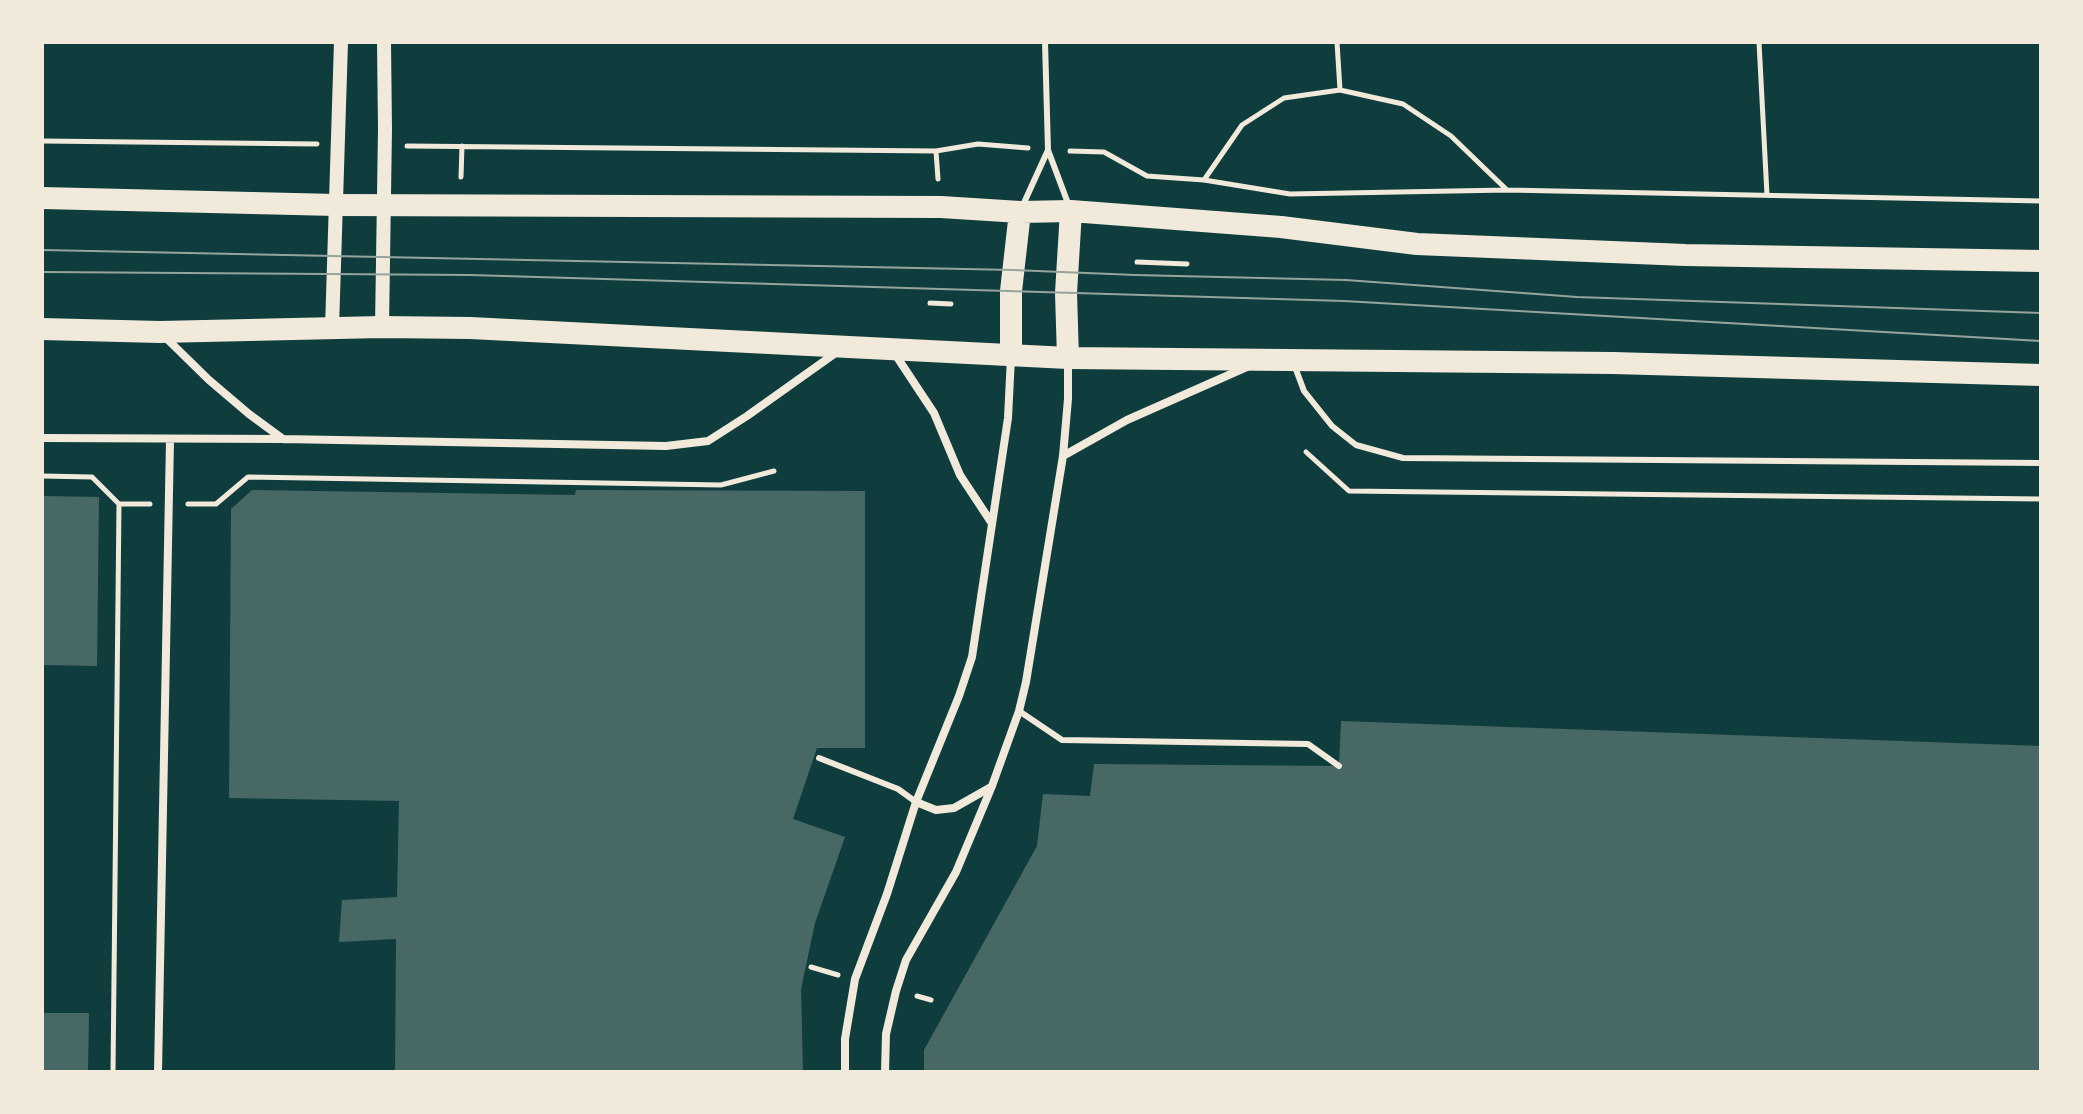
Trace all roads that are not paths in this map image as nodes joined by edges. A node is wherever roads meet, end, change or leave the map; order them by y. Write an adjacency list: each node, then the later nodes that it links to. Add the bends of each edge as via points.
1 (341, 42): 6 (street)
2 (384, 42): 7 (street)
3 (1045, 42): 4 (lane)
4 (1048, 150): 8 (lane); 9 (lane)
5 (42, 198): 6 (highway)
6 (336, 205): 7 (highway); 12 (street)
7 (384, 205): 9 (highway, via 941,207); 11 (street)
8 (1071, 211): 9 (highway); 10 (highway, via 1281,227 1417,244); 18 (highway)
9 (1020, 212): 17 (highway, via 1011,291)
10 (2041, 261)
11 (382, 327): 12 (highway); 15 (highway)
12 (332, 328): 14 (highway)
13 (42, 329): 14 (highway)
14 (160, 332): 23 (street, via 209,380)
15 (846, 346): 16 (highway); 23 (street, via 708,441 666,446)
16 (891, 349): 17 (highway); 27 (street, via 934,413 960,475)
17 (1011, 356): 18 (highway); 27 (street, via 1008,418)
18 (1068, 358): 19 (highway); 25 (street)
19 (1260, 361): 20 (highway); 25 (street, via 1127,420)
20 (1292, 361): 21 (highway); 26 (lane, via 1304,391 1332,426 1356,445 1403,458)
21 (2041, 375)
22 (42, 438): 24 (street)
23 (283, 439): 24 (street)
24 (170, 440): 33 (street)
25 (1063, 456): 28 (street)
26 (2041, 463)
27 (992, 522): 32 (street, via 972,657)
28 (1019, 711): 30 (lane, via 1062,740 1308,744); 31 (street)
29 (819, 758): 32 (lane, via 898,789)
30 (1339, 766)
31 (992, 786): 32 (street, via 954,808 936,810); 35 (street, via 956,872 906,960 886,1034)
32 (916, 802): 34 (street, via 855,979)
33 (158, 1072)
34 (845, 1072)
35 (885, 1072)

